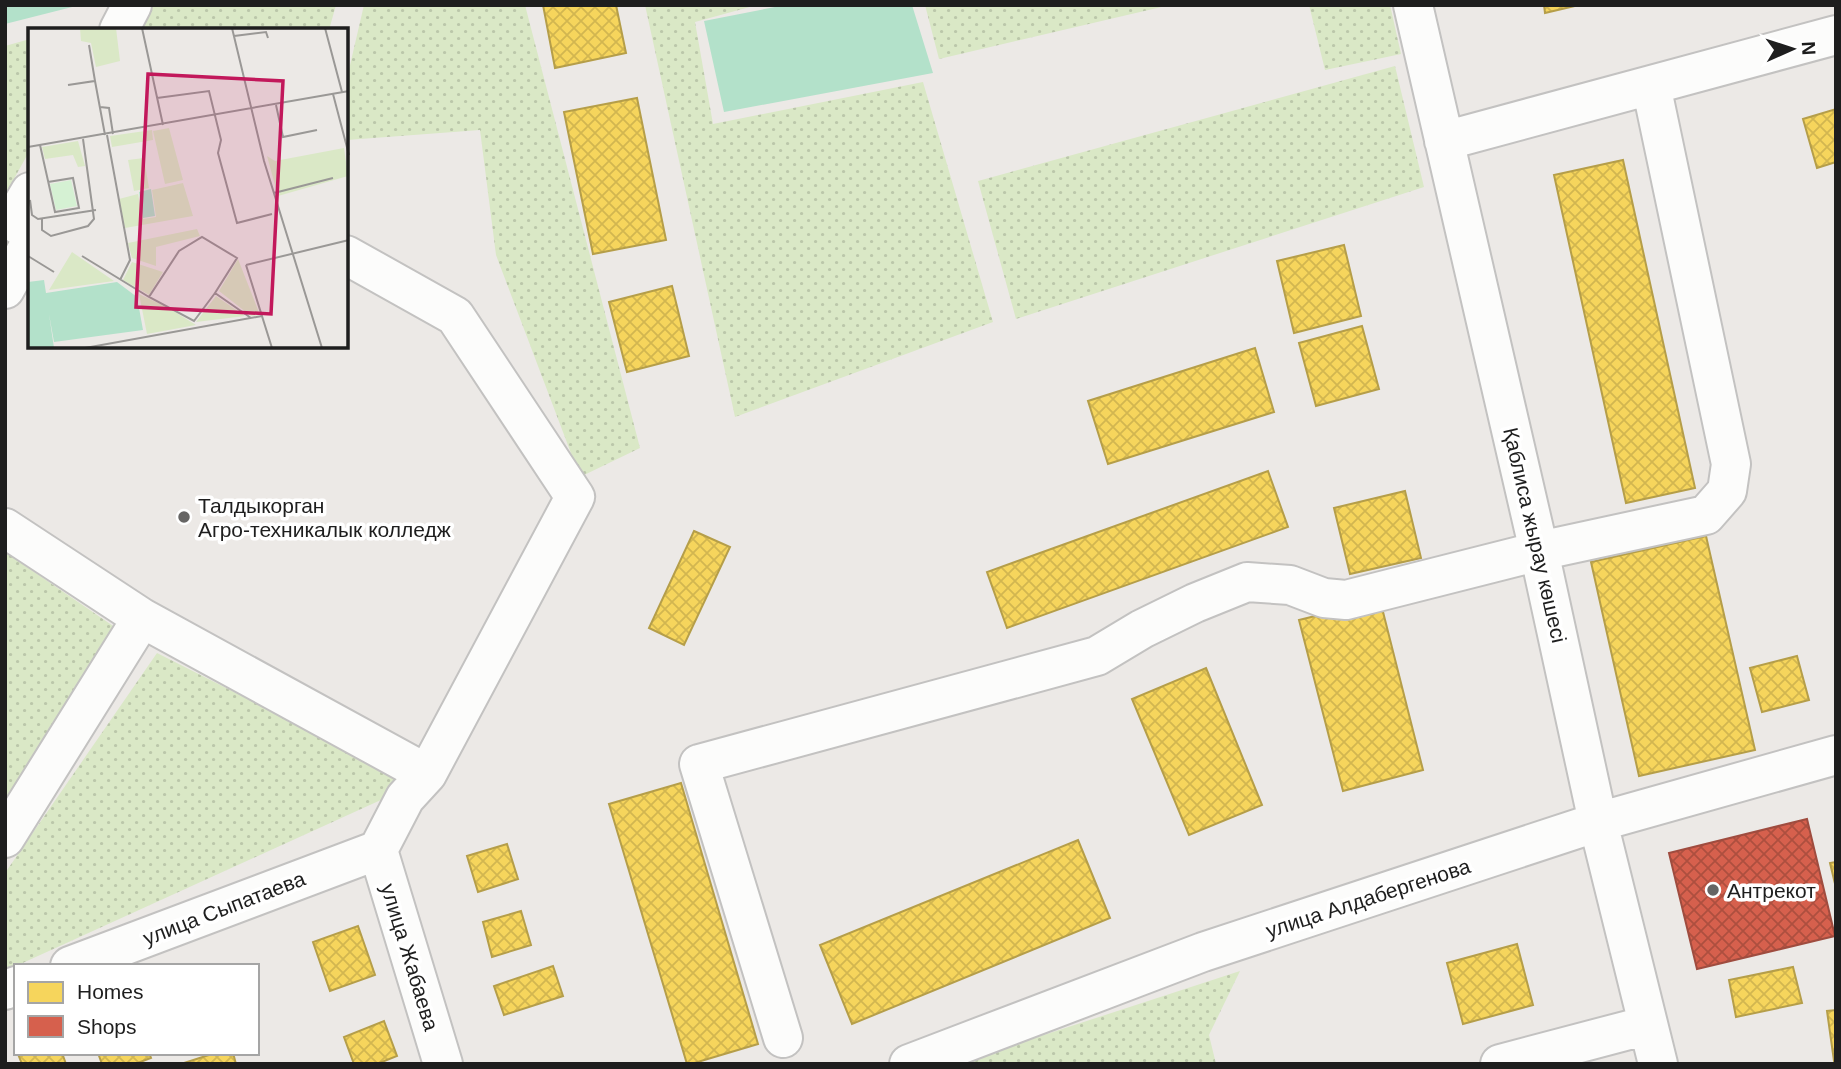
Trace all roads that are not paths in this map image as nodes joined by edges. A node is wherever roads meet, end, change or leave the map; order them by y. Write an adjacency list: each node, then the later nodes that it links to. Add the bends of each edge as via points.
1 (132, 5): 3 (street)
2 (1413, 5): 6 (street, Қаблиса жырау көшесі)
3 (120, 28)
4 (1836, 34): 5 (street)
5 (1651, 85): 6 (street); 13 (street, via 1731,464 1727,491 1706,515)
6 (1444, 141): 13 (street, Қаблиса жырау көшесі)
7 (28, 195): 8 (street, via 13,221)
8 (28, 232)
9 (28, 248): 11 (street)
10 (348, 255): 16 (street, via 455,316 575,497)
11 (5, 289)
12 (5, 528): 14 (street)
13 (1539, 551): 17 (street, Қаблиса жырау көшесі); 22 (street, via 1346,600 1324,598 1290,585 1247,582 1142,629 1097,656 699,764)
14 (142, 618): 16 (street); 18 (street)
15 (1836, 755): 17 (street, улица Алдабергенова)
16 (426, 774): 19 (street, via 405,798)
17 (1598, 822): 21 (street, Қаблиса жырау көшесі); 23 (street, улица Алдабергенова, via 1203,952)
18 (5, 838)
19 (378, 850): 20 (street, улица Сыпатаева); 24 (street, улица Жабаева)
20 (75, 964)
21 (1648, 1025): 26 (street); 27 (street, Қаблиса жырау көшесі)
22 (783, 1038)
23 (957, 1055): 25 (street, улица Алдабергенова)
24 (443, 1064)
25 (909, 1064)
26 (1500, 1064)
27 (1658, 1064)

